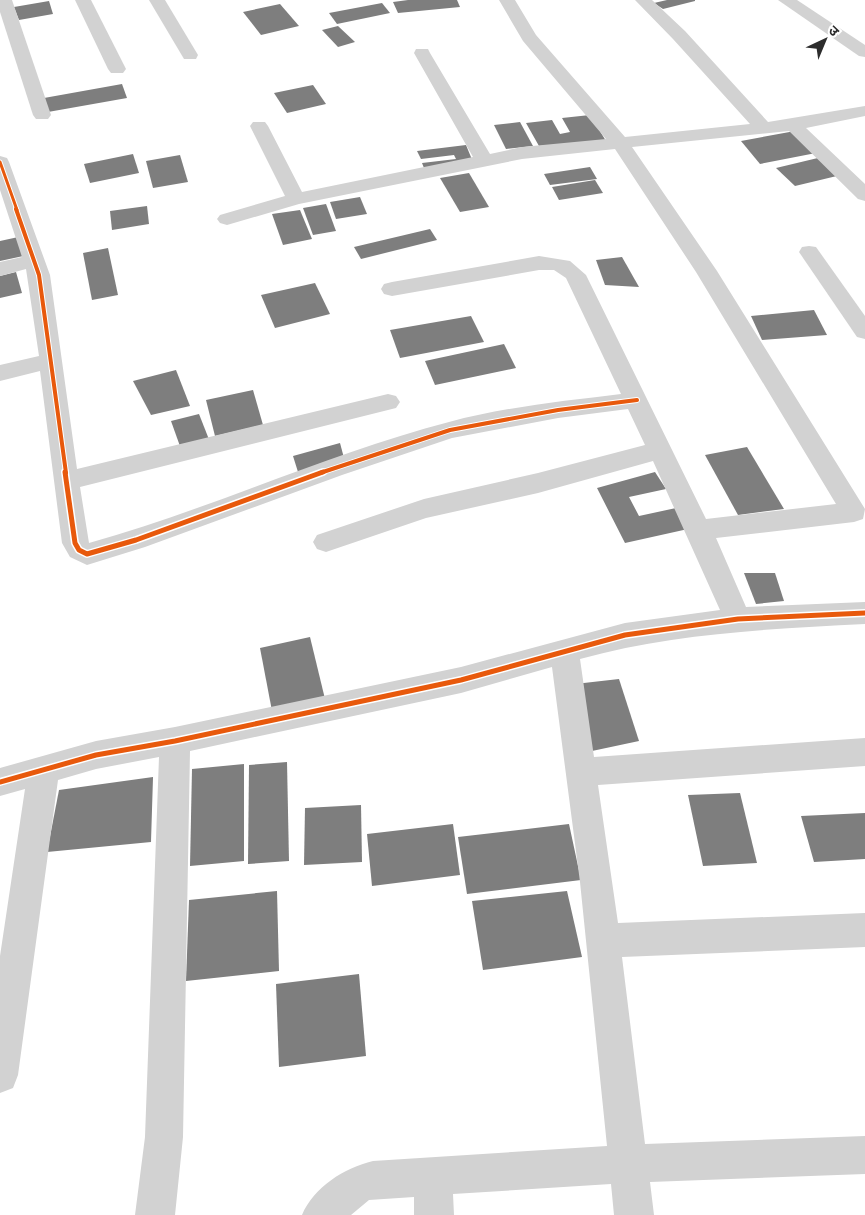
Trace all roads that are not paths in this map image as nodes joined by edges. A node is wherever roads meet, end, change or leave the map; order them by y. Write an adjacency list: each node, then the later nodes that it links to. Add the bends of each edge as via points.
1 (4, 0): 12 (street)
2 (83, 0): 10 (street)
3 (157, 0): 9 (street)
4 (507, 0): 16 (street, via 529,37)
5 (643, 0): 15 (street)
6 (786, 0): 7 (street)
7 (865, 52)
8 (422, 53): 17 (street)
9 (190, 55)
10 (117, 69)
11 (865, 111): 13 (street)
12 (42, 115)
13 (793, 125): 15 (street); 19 (street)
14 (259, 126): 20 (street)
15 (764, 128): 16 (street)
16 (620, 144): 17 (street, via 522,153); 33 (street, via 706,271)
17 (484, 160): 20 (street)
18 (0, 162): 23 (street)
19 (865, 195)
20 (296, 199): 21 (street)
21 (227, 219)
22 (809, 252): 26 (street)
23 (35, 260): 24 (street); 27 (street)
24 (0, 269)
25 (392, 289): 29 (street, via 539,263 557,262 566,266 575,274)
26 (865, 332)
27 (51, 361): 28 (street); 32 (street)
28 (0, 373)
29 (637, 400): 31 (street); 32 (street, via 558,410 450,430 90,554 80,550 75,542)
30 (388, 402): 32 (street)
31 (660, 450): 34 (street); 35 (street, via 424,509)
32 (67, 481)
33 (860, 512): 34 (street, via 700,530)
34 (703, 539): 37 (street)
35 (326, 542)
36 (865, 613): 37 (street)
37 (738, 618): 38 (street, via 625,635)
38 (564, 654): 39 (street, via 406,693); 42 (street)
39 (175, 741): 41 (street); 50 (street, via 164,1137)
40 (865, 752): 42 (street)
41 (44, 768): 43 (street); 46 (street)
42 (581, 772): 45 (street)
43 (0, 782)
44 (865, 930): 45 (street)
45 (602, 941): 48 (street)
46 (0, 1075)
47 (865, 1155): 48 (street)
48 (628, 1164): 49 (street); 53 (street)
49 (433, 1176): 51 (street, via 361,1182); 52 (street)
50 (155, 1215)
51 (322, 1215)
52 (434, 1215)
53 (634, 1215)

